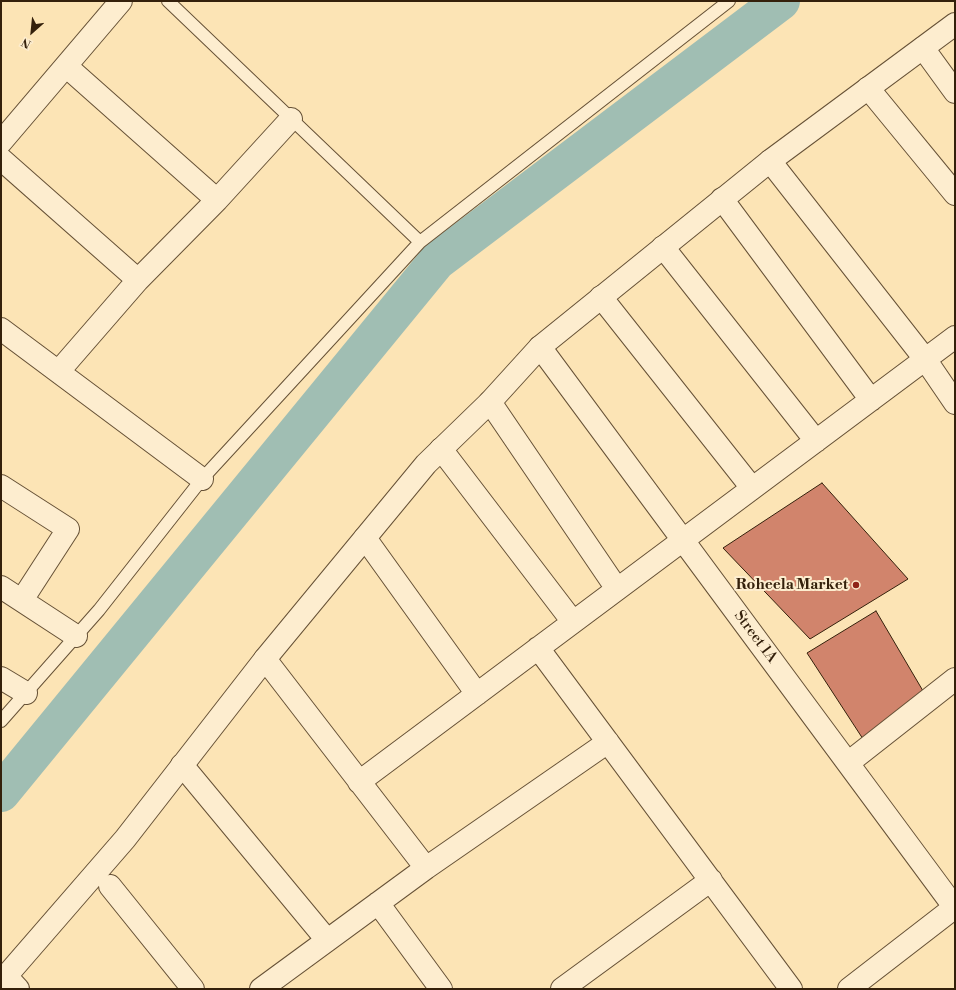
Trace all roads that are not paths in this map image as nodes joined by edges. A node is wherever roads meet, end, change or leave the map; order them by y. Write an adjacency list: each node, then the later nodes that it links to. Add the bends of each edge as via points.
1 (121, 1): 6 (street)
2 (168, 1): 9 (lane)
3 (729, 1): 16 (lane)
4 (955, 24): 5 (street)
5 (923, 48): 7 (street); 8 (street)
6 (66, 66): 10 (street); 15 (street)
7 (868, 88): 12 (street); 13 (street)
8 (955, 92)
9 (291, 119): 15 (street); 16 (lane)
10 (1, 142)
11 (1, 159): 18 (street)
12 (770, 161): 14 (street); 23 (street)
13 (955, 194)
14 (722, 199): 17 (street); 25 (street)
15 (217, 200): 18 (street)
16 (420, 242): 30 (lane)
17 (663, 247): 19 (street); 28 (street)
18 (138, 280): 24 (street)
19 (601, 298): 22 (street); 32 (street)
20 (1, 330): 24 (street)
21 (955, 337): 23 (street)
22 (540, 347): 26 (street); 34 (street, Street 1A)
23 (925, 359): 25 (street); 27 (street)
24 (58, 371): 30 (street)
25 (871, 400): 28 (street)
26 (490, 402): 29 (street); 36 (street)
27 (955, 403)
28 (816, 441): 32 (street)
29 (441, 449): 33 (street); 38 (street)
30 (202, 479): 39 (lane)
31 (1, 486): 37 (street, via 68,529)
32 (752, 488): 34 (street)
33 (365, 538): 41 (street); 45 (street)
34 (683, 540): 36 (street); 48 (street, Street 1A)
35 (1, 587): 37 (street)
36 (618, 589): 38 (street)
37 (22, 600): 39 (street)
38 (573, 622): 40 (street)
39 (76, 636): 44 (lane)
40 (538, 648): 45 (street); 47 (street)
41 (265, 659): 49 (street); 50 (street)
42 (1, 678): 44 (street)
43 (955, 679): 48 (street)
44 (26, 693): 46 (lane)
45 (477, 694): 50 (street)
46 (1, 722)
47 (608, 742): 51 (street); 52 (street)
48 (848, 763): 55 (street, Street 1A)
49 (182, 765): 56 (street); 57 (street)
50 (358, 782): 51 (street)
51 (426, 868): 54 (street)
52 (711, 880): 61 (street); 62 (street)
53 (110, 886): 58 (street)
54 (378, 903): 56 (street); 60 (street)
55 (955, 907): 63 (street)
56 (327, 940): 59 (street)
57 (8, 982)
58 (193, 989)
59 (261, 989)
60 (441, 989)
61 (562, 989)
62 (791, 989)
63 (849, 989)

